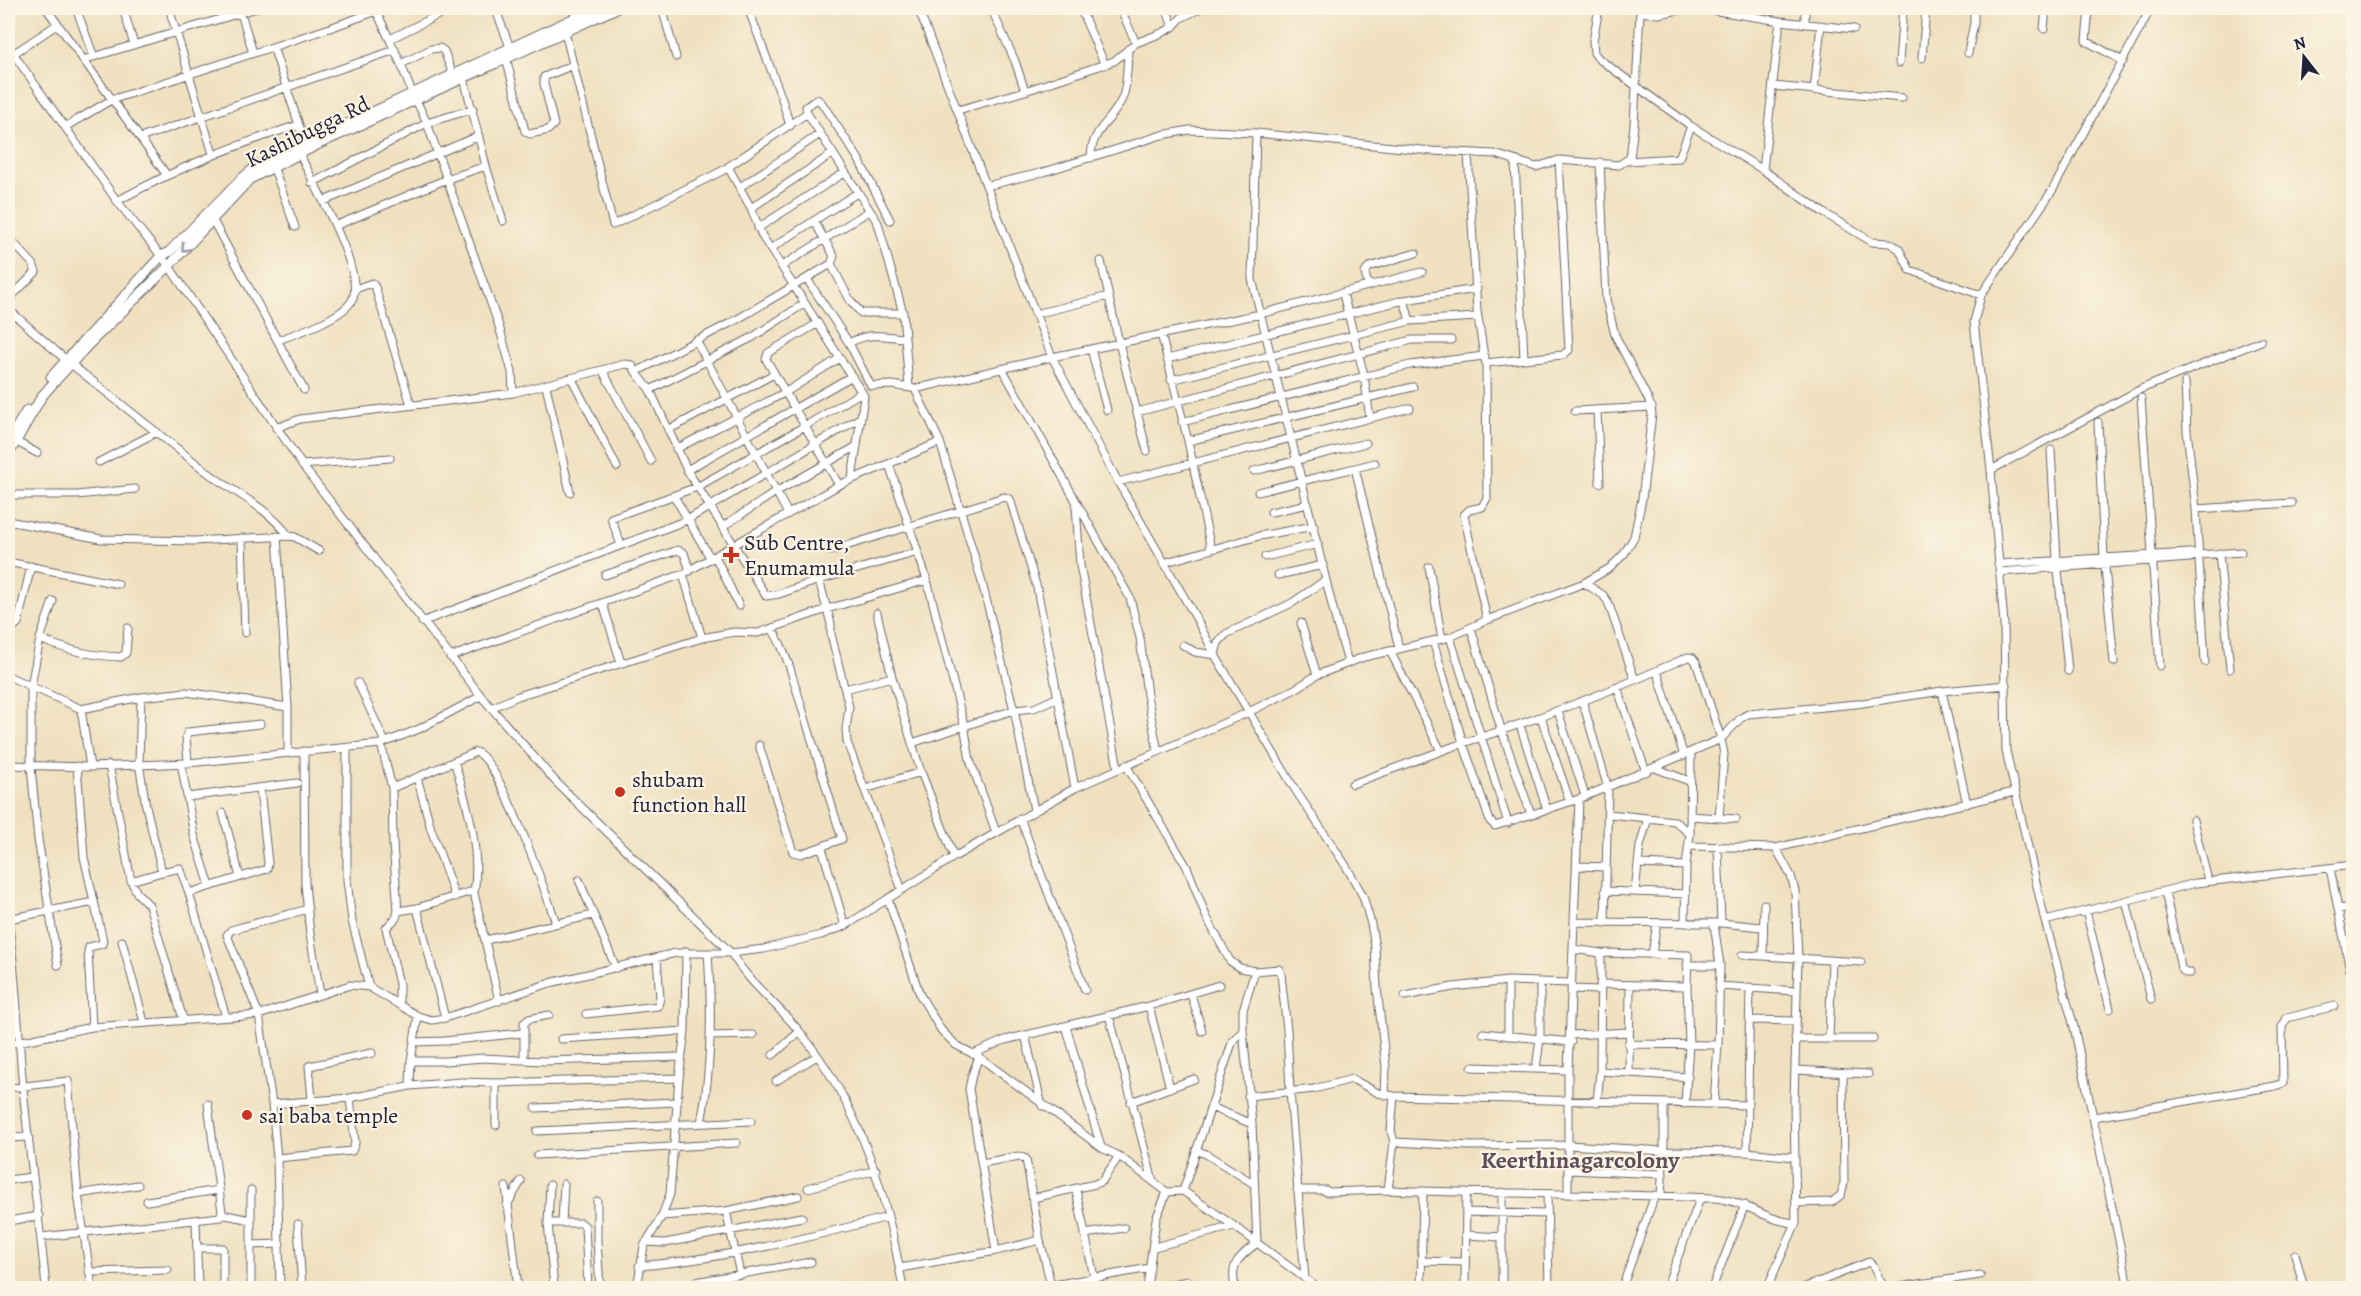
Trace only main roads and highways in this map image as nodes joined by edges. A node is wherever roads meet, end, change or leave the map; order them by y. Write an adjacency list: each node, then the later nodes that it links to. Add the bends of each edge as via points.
1 (596, 8): 3 (main road, Kashibugga Rd)
2 (617, 8): 3 (main road, Kashibugga Rd)
3 (564, 26): 4 (main road, Kashibugga Rd, via 510,47); 4 (main road, Kashibugga Rd, via 464,78)
4 (414, 97): 5 (main road, Kashibugga Rd, via 250,179); 5 (main road, Kashibugga Rd, via 257,166)
5 (210, 216): 6 (main road, Kashibugga Rd, one-way to 6, via 169,266); 6 (main road, Kashibugga Rd, via 161,256)
6 (69, 362): 7 (main road, Kashibugga Rd, via 44,386)
7 (10, 440): 8 (main road, Kashibugga Rd)
8 (8, 455)

